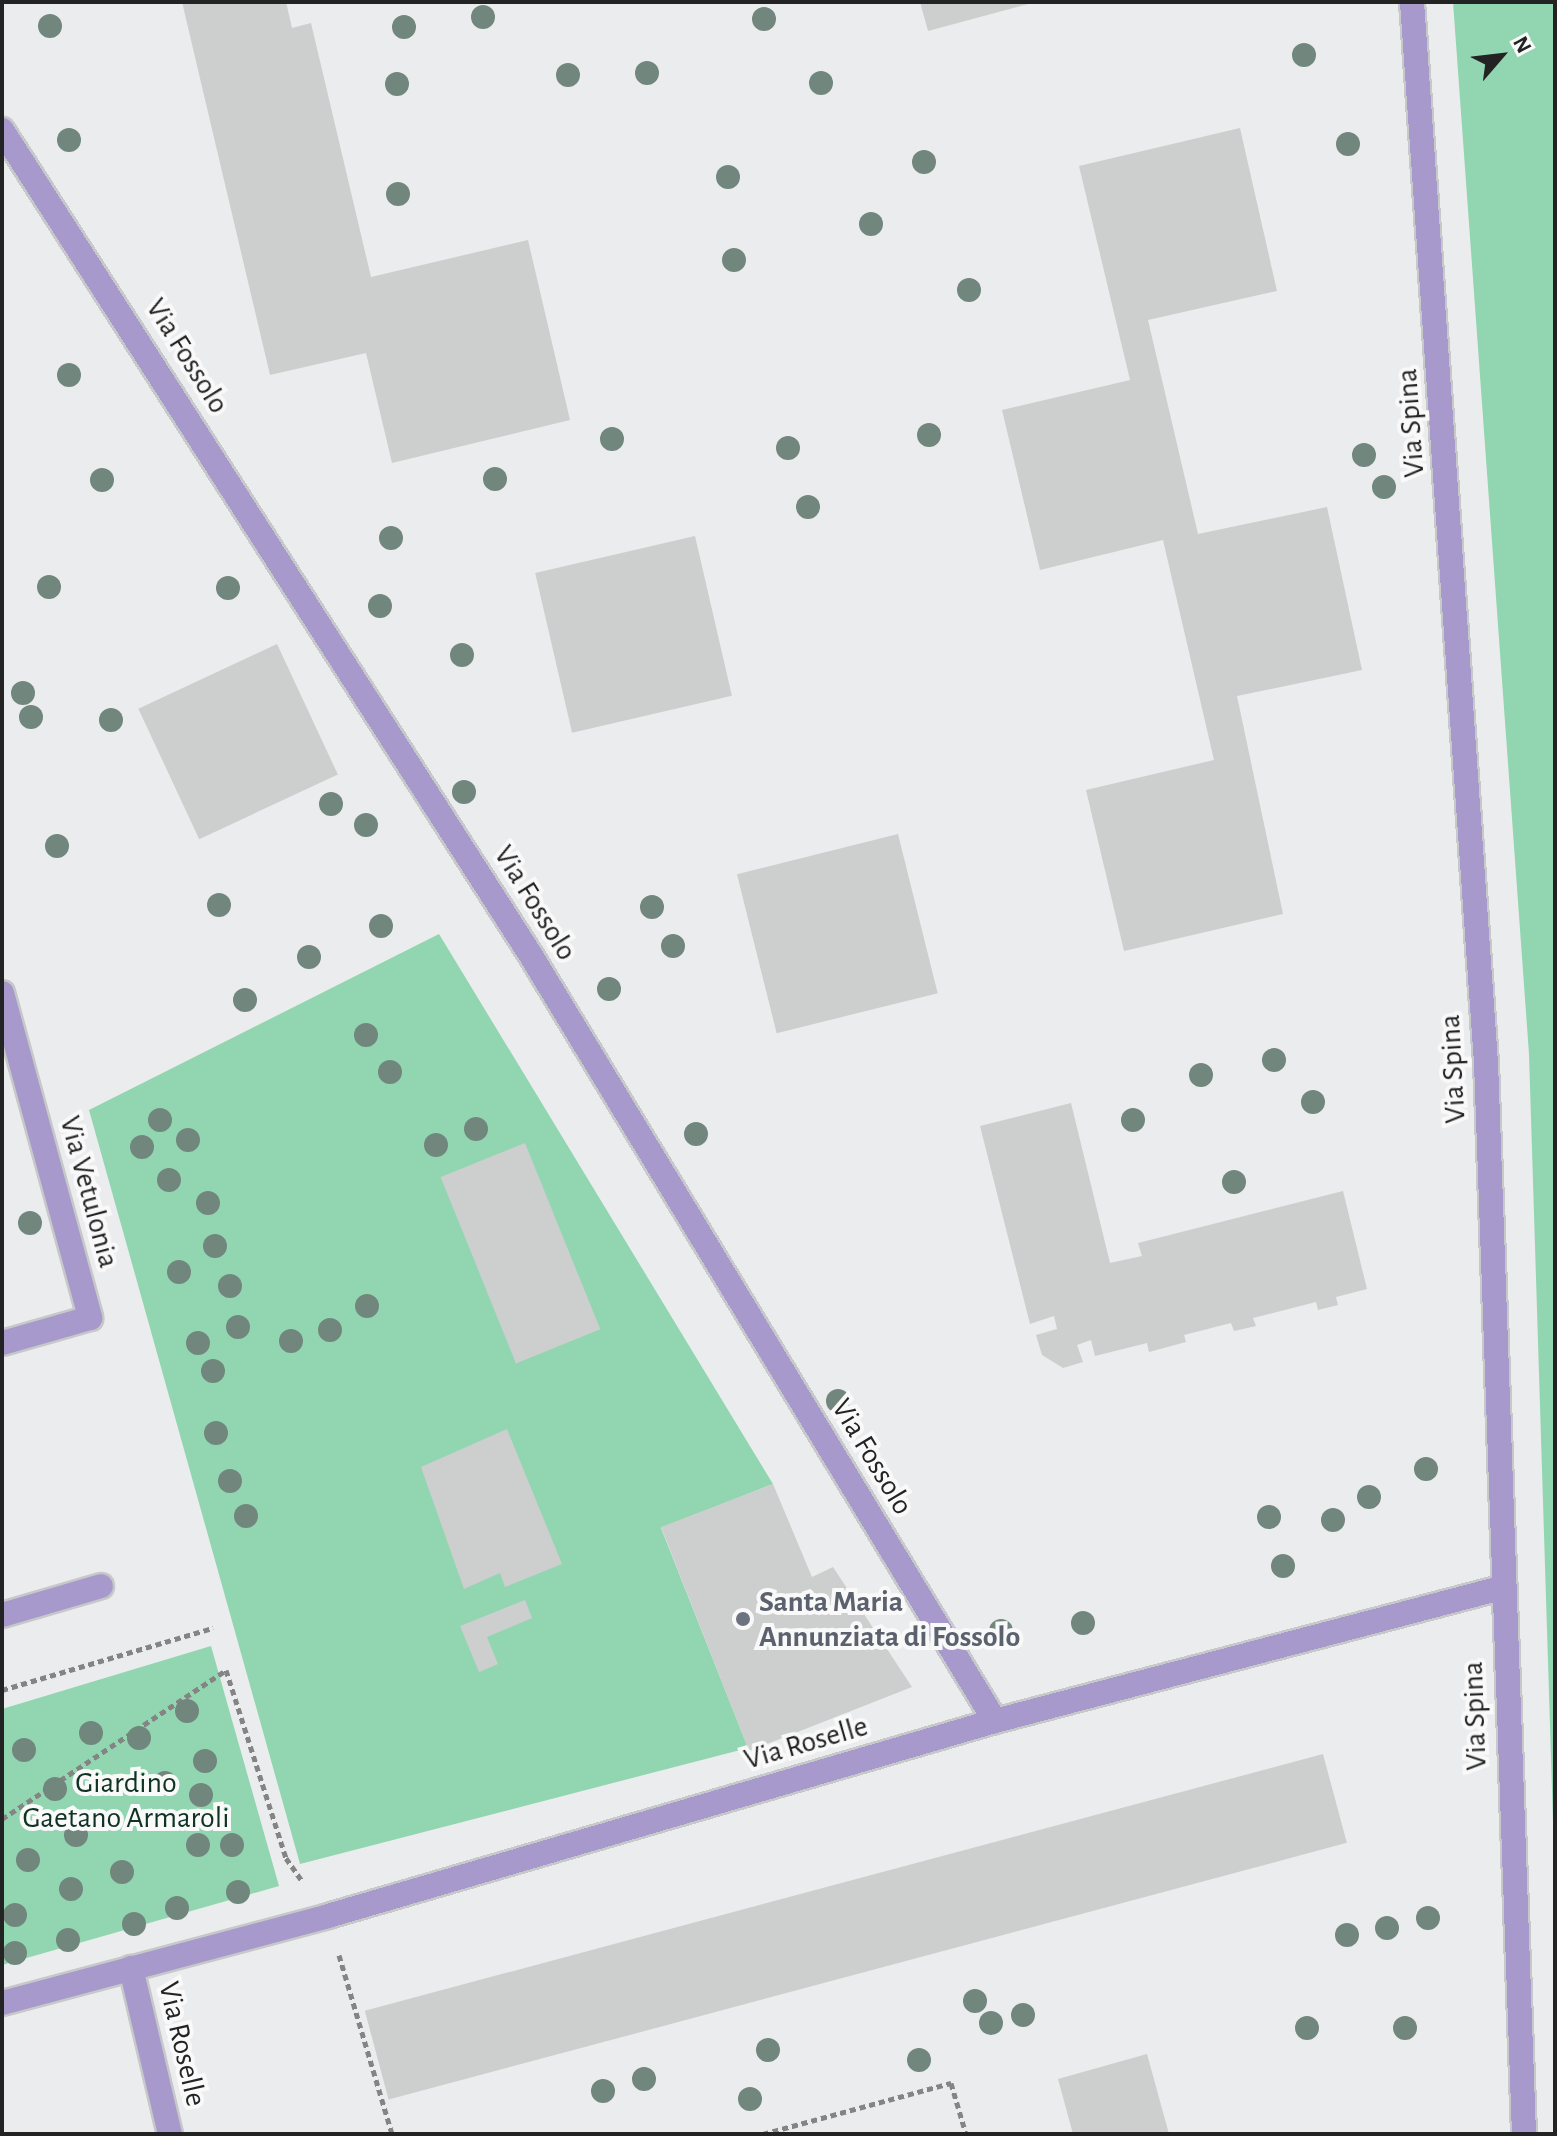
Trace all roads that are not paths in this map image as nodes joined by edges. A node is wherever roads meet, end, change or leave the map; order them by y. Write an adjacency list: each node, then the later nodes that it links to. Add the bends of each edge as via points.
1 (1412, 2): 6 (street, Via Spina, via 1486,1062)
2 (2, 130): 8 (street, Via Fossolo, via 530,954)
3 (2, 993): 4 (street, Via Vetulonia, via 90,1318)
4 (2, 1343)
5 (101, 1586): 7 (street)
6 (1501, 1588): 8 (street, Via Roselle); 12 (street, Via Spina)
7 (2, 1615)
8 (995, 1721): 9 (street, Via Roselle, via 328,1916)
9 (131, 1968): 10 (street, Via Roselle); 11 (street, Via Roselle)
10 (2, 2003)
11 (170, 2134)
12 (1524, 2134)

